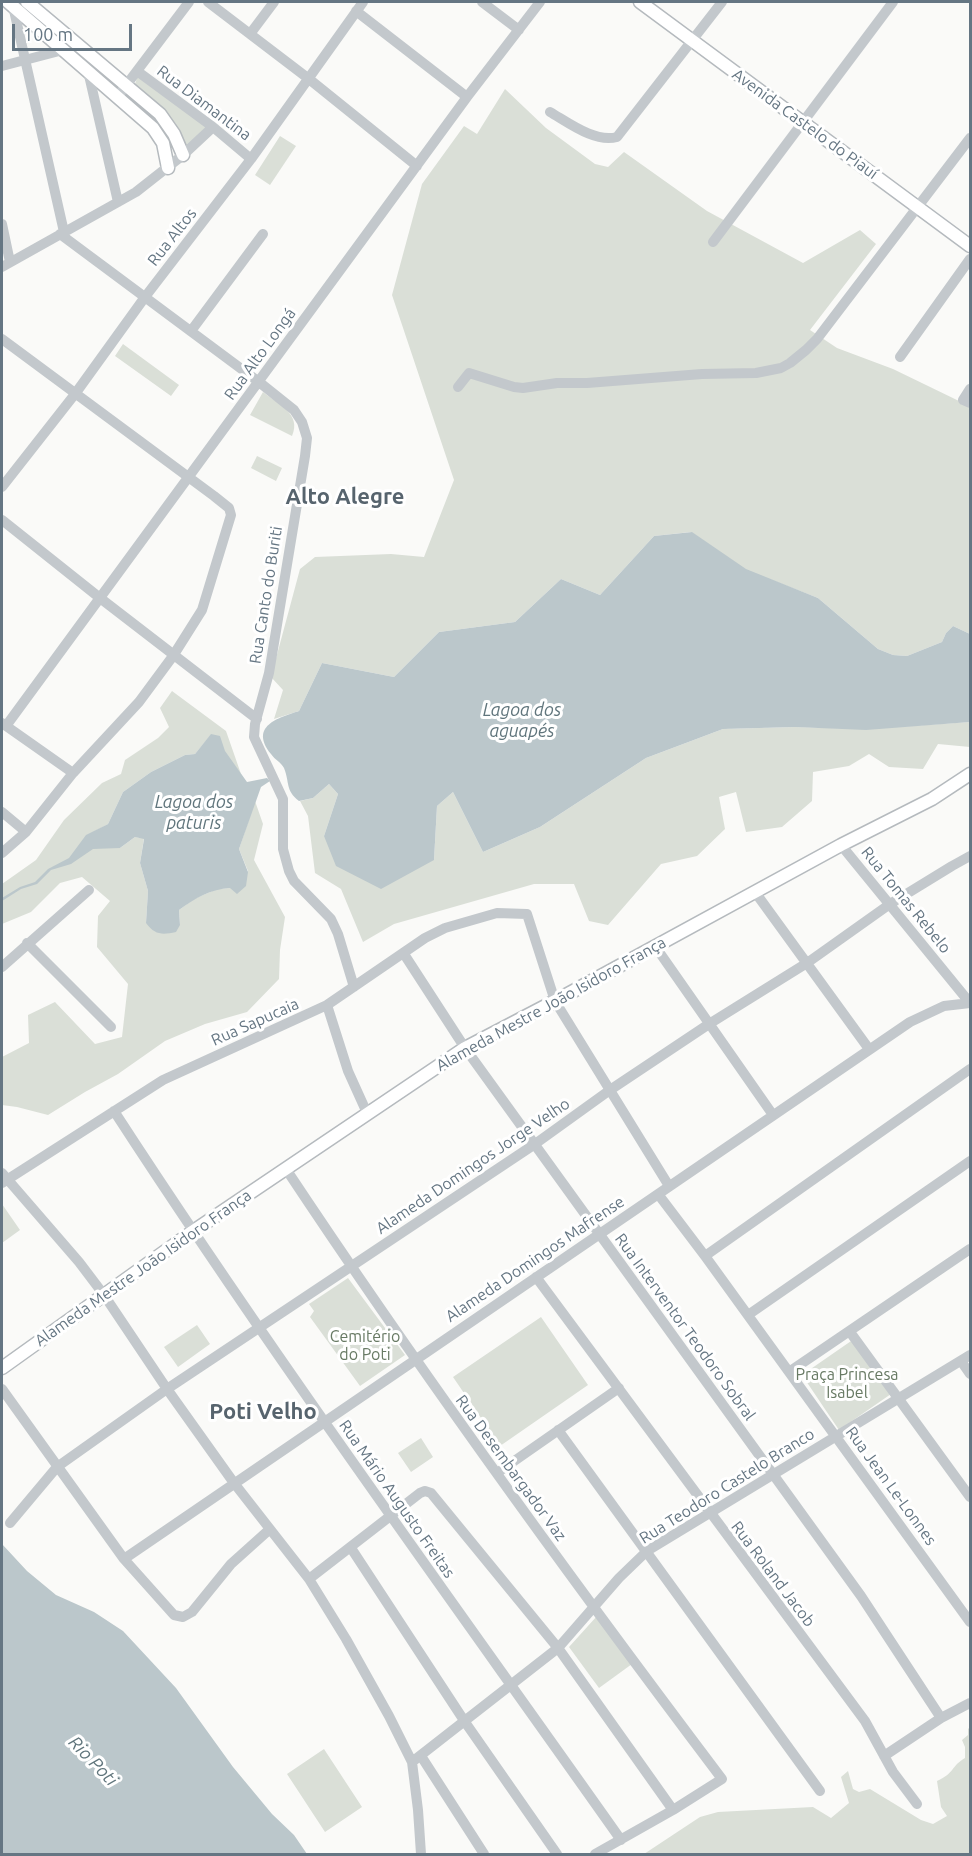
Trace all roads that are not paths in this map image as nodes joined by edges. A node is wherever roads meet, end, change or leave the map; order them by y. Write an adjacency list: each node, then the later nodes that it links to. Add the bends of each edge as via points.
1 (27, 2): 22 (main road)
2 (189, 2): 20 (street)
3 (208, 2): 14 (street)
4 (274, 2): 14 (street)
5 (363, 2): 12 (street, Rua Altos)
6 (482, 2): 13 (street)
7 (540, 2): 13 (street, Rua Alto Longá)
8 (640, 2): 15 (main road, Avenida Castelo do Piauí)
9 (722, 2): 15 (street)
10 (892, 2): 25 (street)
11 (11, 4): 16 (main road); 17 (street)
12 (356, 11): 21 (street, Rua Altos); 23 (street)
13 (519, 30): 23 (street, Rua Alto Longá)
14 (250, 34): 21 (street)
15 (692, 40): 24 (street, via 617,138 589,133); 25 (main road, Avenida Castelo do Piauí)
16 (63, 50): 17 (street); 19 (main road)
17 (26, 61): 18 (street); 35 (street)
18 (2, 66)
19 (88, 71): 22 (main road); 32 (street)
20 (137, 72): 22 (street); 26 (street, Rua Diamantina)
21 (309, 79): 29 (street, Rua Altos); 30 (street)
22 (122, 91): 28 (main road, via 160,114); 31 (main road, via 157,132)
23 (467, 97): 30 (street, Rua Alto Longá)
24 (550, 112)
25 (802, 121): 33 (main road, Avenida Castelo do Piauí); 37 (street)
26 (213, 127): 28 (street); 29 (street, Rua Diamantina)
27 (970, 138): 33 (street)
28 (183, 155): 31 (street)
29 (251, 159): 41 (street, Rua Altos)
30 (417, 166): 45 (street, Rua Alto Longá)
31 (168, 168): 32 (street)
32 (117, 202): 35 (street)
33 (917, 207): 38 (main road, Avenida Castelo do Piauí); 46 (street, via 817,339 781,368 756,373 523,388 469,373)
34 (2, 224): 40 (street)
35 (62, 233): 40 (street); 41 (street, Rua Canto do Buriti)
36 (263, 234): 42 (street)
37 (713, 242)
38 (970, 246)
39 (970, 260): 44 (street)
40 (6, 264)
41 (145, 297): 42 (street, Rua Canto do Buriti); 48 (street, Rua Altos)
42 (191, 331): 45 (street, Rua Canto do Buriti)
43 (2, 339): 48 (street)
44 (900, 357)
45 (259, 382): 50 (street, Rua Alto Longá); 55 (street, Rua Canto do Buriti, via 294,410 307,438 269,672)
46 (458, 387)
47 (970, 389): 49 (street)
48 (75, 394): 50 (street); 51 (street, Rua Altos)
49 (967, 402)
50 (189, 477): 53 (street, Rua Alto Longá); 54 (street, via 229,508 230,519 202,610)
51 (2, 488)
52 (2, 520): 53 (street)
53 (100, 598): 54 (street); 56 (street, Rua Alto Longá)
54 (173, 656): 55 (street); 57 (street, via 139,702)
55 (257, 719): 72 (street, via 256,743 283,799 286,866 294,881 331,919)
56 (4, 724): 57 (street)
57 (73, 774): 60 (street)
58 (970, 775): 61 (main road, Alameda Mestre João Isidoro França)
59 (2, 812): 60 (street)
60 (26, 832): 62 (street)
61 (841, 845): 65 (main road, Alameda Mestre João Isidoro França); 66 (street, Rua Tomas Rebelo)
62 (2, 853)
63 (970, 856): 66 (street, Alameda Domingos Jorge Velho)
64 (89, 890): 67 (street)
65 (755, 892): 68 (main road, Alameda Mestre João Isidoro França); 70 (street)
66 (890, 904): 70 (street, Alameda Domingos Jorge Velho); 73 (street, Rua Tomas Rebelo)
67 (27, 943): 71 (street); 78 (street)
68 (655, 946): 74 (main road, Alameda Mestre João Isidoro França); 77 (street)
69 (404, 954): 72 (street, Rua Sapucaia); 74 (street, Rua Sapucaia, via 445,928 497,913 527,914); 79 (street, Rua Interventor Teodoro Sobral)
70 (807, 963): 77 (street, Alameda Domingos Jorge Velho); 80 (street)
71 (2, 967)
72 (354, 987): 76 (street, Rua Sapucaia)
73 (966, 990): 75 (street, Rua Tomas Rebelo)
74 (555, 1001): 79 (main road, Alameda Mestre João Isidoro França); 82 (street)
75 (970, 1003): 80 (street, Alameda Domingos Mafrense, via 928,1012)
76 (327, 1005): 83 (street, Rua Sapucaia, via 164,1080); 84 (street, via 348,1071)
77 (709, 1024): 82 (street, Alameda Domingos Jorge Velho); 85 (street)
78 (111, 1027)
79 (465, 1048): 84 (main road, Alameda Mestre João Isidoro França); 86 (street, Rua Interventor Teodoro Sobral)
80 (869, 1049): 85 (street, Alameda Domingos Mafrense)
81 (970, 1069): 95 (street)
82 (610, 1090): 86 (street, Alameda Domingos Jorge Velho); 90 (street)
83 (114, 1111): 89 (street, Rua Sapucaia); 92 (street, Rua Mário Augusto Freitas)
84 (367, 1113): 88 (main road, Alameda Mestre João Isidoro França)
85 (773, 1115): 90 (street, Alameda Domingos Mafrense)
86 (536, 1144): 93 (street, Rua Interventor Teodoro Sobral); 96 (street, Alameda Domingos Jorge Velho)
87 (970, 1161): 99 (street)
88 (286, 1169): 92 (main road, Alameda Mestre João Isidoro França); 96 (street, Rua Desembargador Vaz)
89 (3, 1179): 98 (street)
90 (669, 1186): 91 (street, Alameda Domingos Mafrense)
91 (658, 1194): 93 (street, Alameda Domingos Mafrense); 95 (street, Rua Jean Le-Lonnes)
92 (192, 1232): 98 (main road, Alameda Mestre João Isidoro França); 100 (street, Rua Mário Augusto Freitas)
93 (599, 1234): 97 (street, Alameda Domingos Mafrense); 116 (street, Rua Interventor Teodoro Sobral)
94 (970, 1249): 101 (street)
95 (705, 1256): 99 (street, Rua Jean Le-Lonnes)
96 (351, 1267): 100 (street, Alameda Domingos Jorge Velho); 103 (street, Rua Desembargador Vaz)
97 (536, 1277): 103 (street, Alameda Domingos Mafrense); 107 (street, Rua Roland Jacob)
98 (104, 1295): 104 (main road, Alameda Mestre João Isidoro França); 109 (street)
99 (748, 1315): 105 (street, Rua Jean Le-Lonnes)
100 (260, 1327): 109 (street, Alameda Domingos Jorge Velho); 111 (street, Rua Mário Augusto Freitas)
101 (850, 1332): 105 (street); 110 (street)
102 (966, 1358): 106 (street); 110 (street, Rua Teodoro Castelo Branco)
103 (414, 1359): 111 (street, Alameda Domingos Mafrense); 115 (street, Rua Desembargador Vaz)
104 (2, 1368)
105 (789, 1372): 113 (street, Rua Jean Le-Lonnes)
106 (970, 1374)
107 (619, 1388): 112 (street); 119 (street, Rua Roland Jacob)
108 (2, 1389): 114 (street)
109 (167, 1389): 114 (street, Alameda Domingos Jorge Velho); 117 (street)
110 (899, 1399): 113 (street, Rua Teodoro Castelo Branco); 118 (street)
111 (324, 1421): 117 (street, Alameda Domingos Mafrense); 120 (street, Rua Mário Augusto Freitas)
112 (558, 1430): 115 (street); 124 (street)
113 (836, 1436): 116 (street, Rua Teodoro Castelo Branco); 128 (street, Rua Jean Le-Lonnes)
114 (57, 1467): 121 (street, Alameda Domingos Jorge Velho); 125 (street)
115 (497, 1473): 127 (street, Rua Desembargador Vaz)
116 (772, 1476): 119 (street, Rua Teodoro Castelo Branco); 132 (street, Rua Interventor Teodoro Sobral, via 861,1596)
117 (234, 1483): 122 (street); 125 (street, Alameda Domingos Mafrense)
118 (970, 1497)
119 (709, 1514): 124 (street, Rua Teodoro Castelo Branco); 134 (street, Rua Roland Jacob, via 865,1721)
120 (391, 1518): 123 (street); 129 (street, via 420,1493 428,1491 435,1496); 130 (street, Rua Mário Augusto Freitas)
121 (10, 1523)
122 (270, 1529): 125 (street, via 231,1564 192,1612 183,1617 174,1615); 126 (street)
123 (351, 1548): 126 (street); 133 (street)
124 (647, 1551): 127 (street, Rua Teodoro Castelo Branco); 136 (street)
125 (124, 1559)
126 (309, 1579): 135 (street)
127 (592, 1607): 129 (street, Rua Teodoro Castelo Branco); 138 (street, Rua Desembargador Vaz, via 722,1779)
128 (970, 1623)
129 (558, 1648): 130 (street, Rua Teodoro Castelo Branco); 138 (street)
130 (511, 1684): 133 (street, Rua Teodoro Castelo Branco); 139 (street, Rua Mário Augusto Freitas)
131 (970, 1703): 132 (street)
132 (941, 1718): 134 (street)
133 (465, 1722): 135 (street, Rua Teodoro Castelo Branco); 142 (street)
134 (884, 1756): 137 (street, Rua Roland Jacob)
135 (416, 1759): 140 (street); 141 (street)
136 (820, 1791)
137 (917, 1804)
138 (673, 1810): 139 (street)
139 (621, 1840): 143 (street)
140 (421, 1854)
141 (484, 1854)
142 (557, 1854)
143 (595, 1854)

